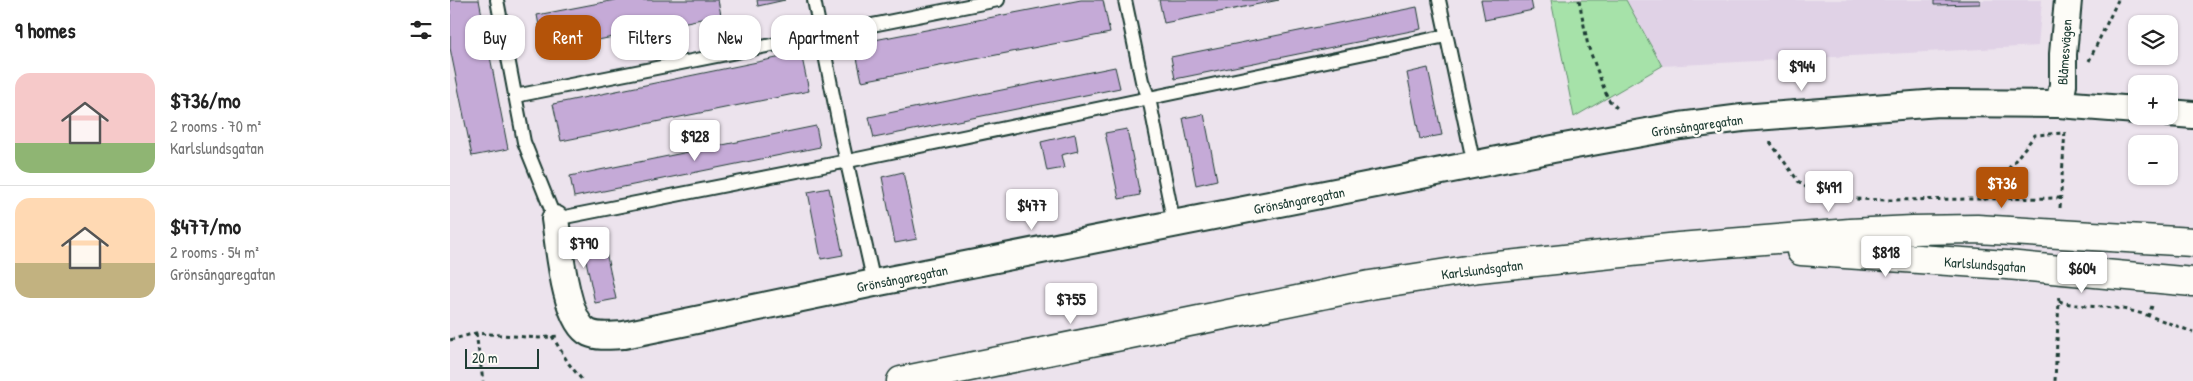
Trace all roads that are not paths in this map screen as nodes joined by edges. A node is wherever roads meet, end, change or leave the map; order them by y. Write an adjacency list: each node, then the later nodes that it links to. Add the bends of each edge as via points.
1 (498, 0): 12 (lane)
2 (814, 0): 7 (lane)
3 (998, 0): 8 (lane)
4 (1126, 0): 13 (lane, via 1142,81)
5 (1439, 0): 9 (lane)
6 (2068, 0): 14 (street, Blåmesvägen)
7 (817, 15)
8 (877, 24)
9 (1446, 36): 13 (lane); 18 (lane)
10 (771, 45): 12 (lane)
11 (826, 60): 19 (lane)
12 (515, 96): 20 (lane, via 524,142)
13 (1149, 98): 19 (lane); 21 (lane)
14 (2059, 104): 15 (street, Grönsångaregatan); 21 (street, Grönsångaregatan, via 1939,103 1753,117 1680,126)
15 (2128, 109)
16 (2178, 114): 17 (street)
17 (2193, 115)
18 (1471, 151)
19 (848, 161): 20 (lane); 25 (lane)
20 (555, 219): 25 (street, Grönsångaregatan, via 568,298 576,320 588,332 603,336)
21 (1174, 224): 25 (street, Grönsångaregatan)
22 (2193, 242): 23 (main road, Karlslundsgatan, via 1978,229 1850,233)
23 (1717, 245): 24 (main road, Karlslundsgatan); 26 (main road, Karlslundsgatan, via 1479,268 1370,285)
24 (2193, 282)
25 (874, 283)
26 (1250, 311): 27 (main road, Karlslundsgatan); 28 (main road, Karlslundsgatan)
27 (901, 381)
28 (992, 381)

